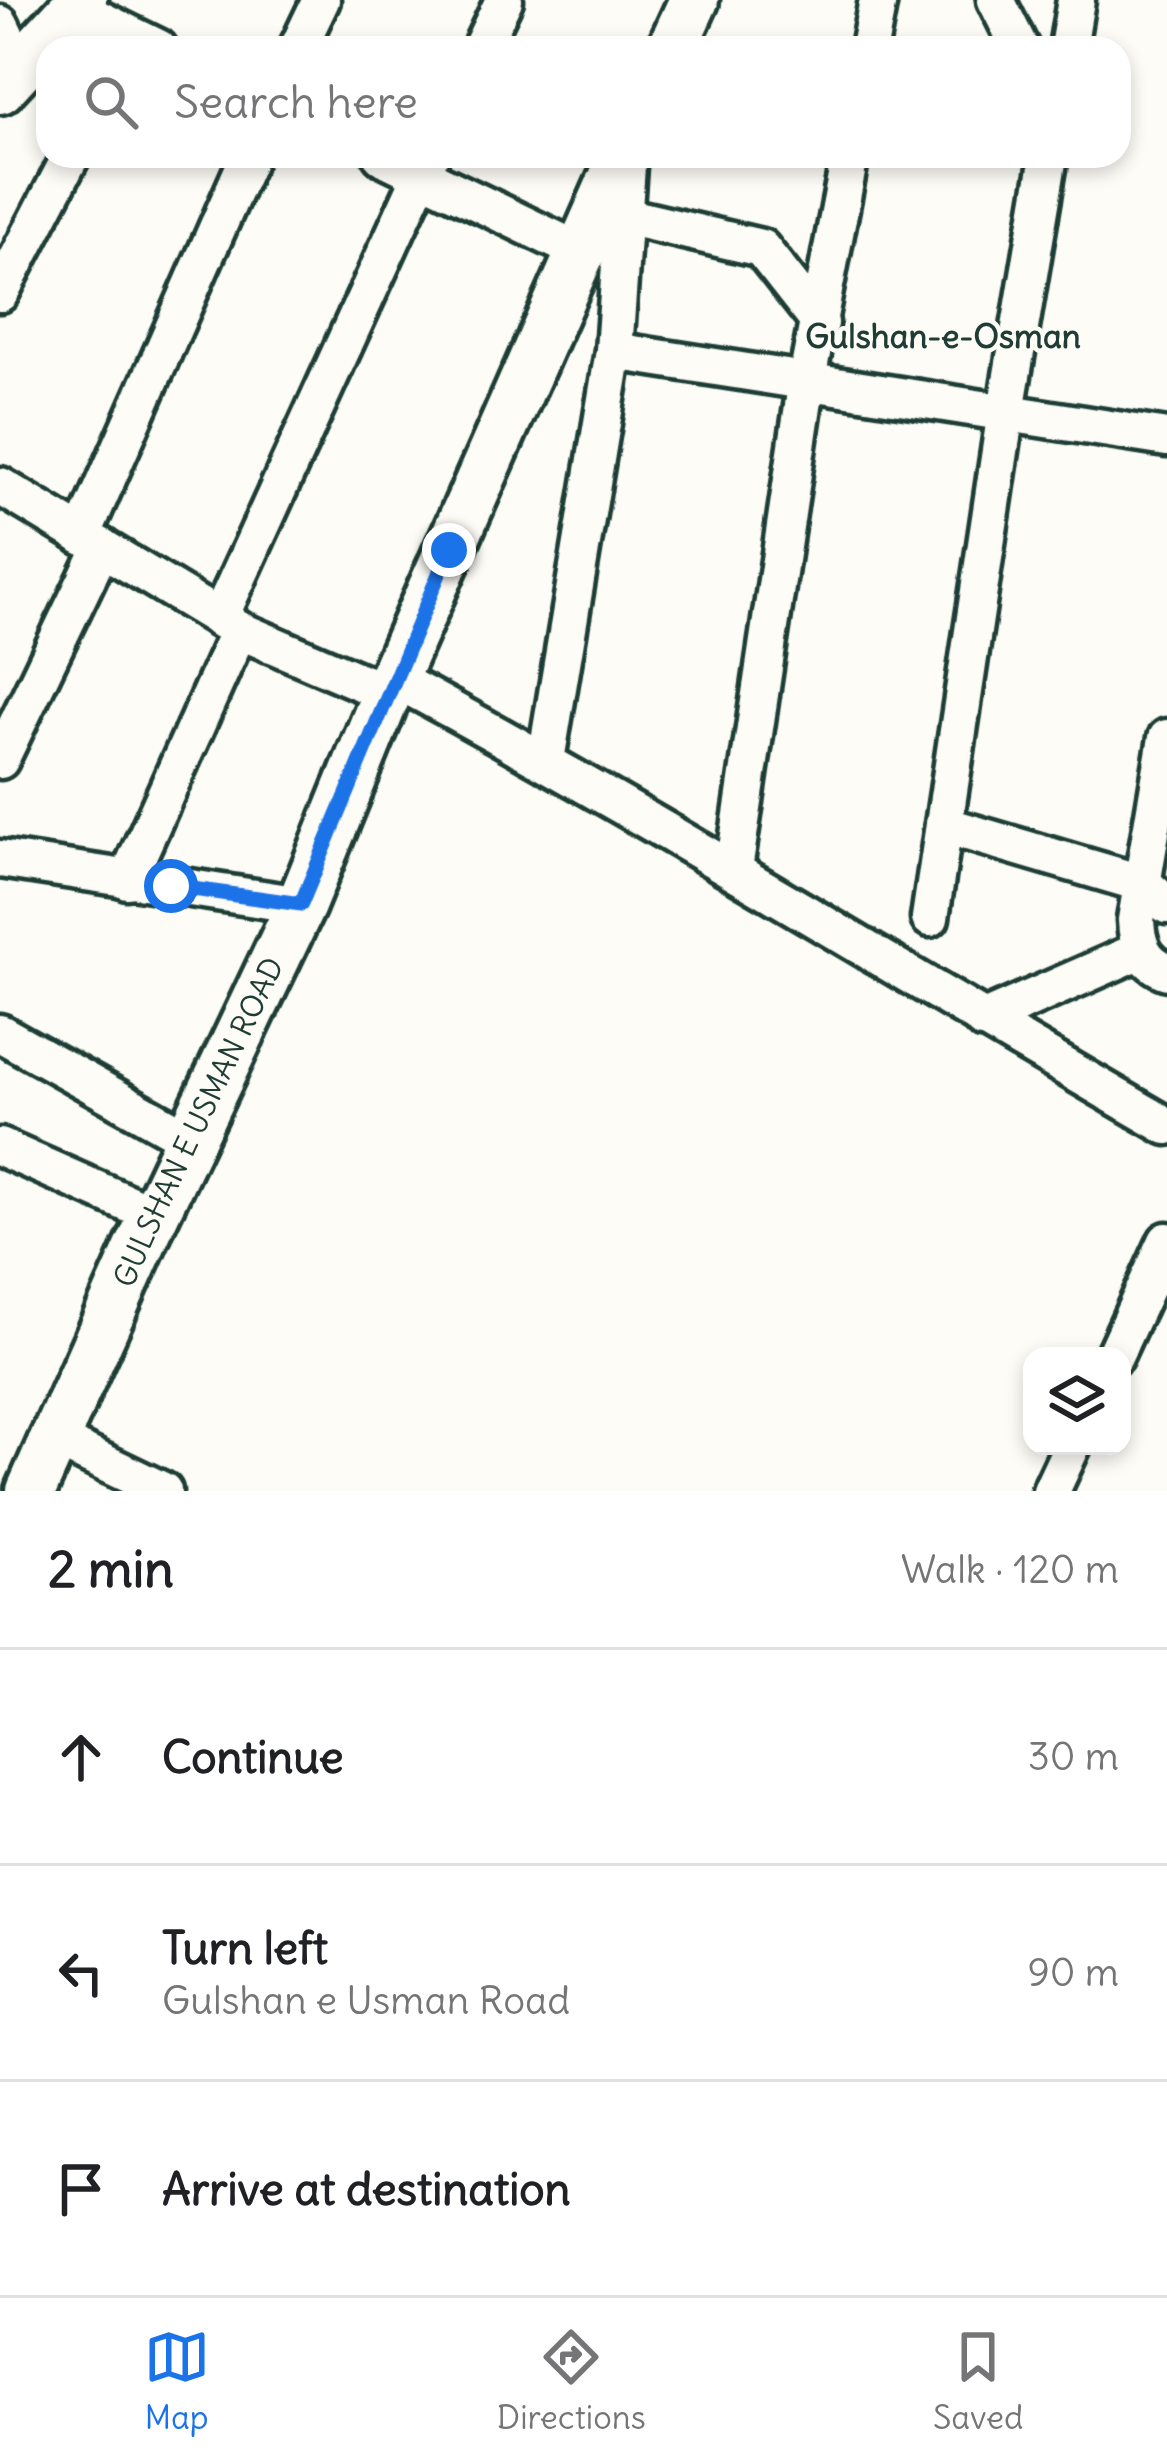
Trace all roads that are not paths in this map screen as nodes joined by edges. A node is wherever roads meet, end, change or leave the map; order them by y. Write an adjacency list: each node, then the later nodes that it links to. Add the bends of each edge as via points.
1 (321, 0): 11 (street)
2 (504, 0): 12 (street)
3 (694, 0): 13 (street)
4 (878, 0): 14 (street)
5 (996, 0): 15 (street)
6 (1076, 0): 16 (street)
7 (78, 4): 9 (street); 10 (street)
8 (0, 24): 18 (street)
9 (49, 36)
10 (127, 36)
11 (304, 36)
12 (487, 36)
13 (678, 36)
14 (871, 36)
15 (1014, 36)
16 (1070, 36)
17 (36, 50): 18 (street)
18 (10, 78)
19 (65, 168): 29 (street)
20 (244, 168): 36 (street)
21 (424, 168): 37 (street)
22 (430, 168): 28 (street)
23 (620, 168): 28 (street, GULSHAN E USMAN ROAD)
24 (625, 168): 27 (street)
25 (848, 168): 30 (street)
26 (1047, 168): 33 (street)
27 (624, 217): 30 (street, via 761,248); 31 (street)
28 (581, 252): 38 (street, GULSHAN E USMAN ROAD)
29 (0, 292)
30 (820, 323): 32 (street)
31 (614, 350): 32 (street); 41 (street)
32 (807, 379): 33 (street); 44 (street)
33 (1006, 411): 34 (street); 42 (street)
34 (1167, 438)
35 (0, 486): 36 (street)
36 (92, 542): 37 (street); 40 (street)
37 (229, 624): 38 (street); 45 (street)
38 (390, 686): 41 (street); 47 (street, GULSHAN E USMAN ROAD)
39 (1167, 738): 46 (street)
40 (0, 760)
41 (546, 760): 44 (street)
42 (944, 825): 46 (street); 48 (street)
43 (0, 859): 45 (street)
44 (734, 869): 50 (street)
45 (128, 880): 47 (street)
46 (1155, 895): 49 (street, via 1136,920)
47 (301, 904): 53 (street, GULSHAN E USMAN ROAD)
48 (930, 918)
49 (1154, 960): 50 (street)
50 (982, 1020): 52 (street)
51 (0, 1033): 53 (street)
52 (1167, 1126)
53 (191, 1141): 55 (street, GULSHAN E USMAN ROAD)
54 (0, 1147): 55 (street)
55 (154, 1214): 58 (street, GULSHAN E USMAN ROAD)
56 (1167, 1241): 57 (street)
57 (1118, 1347)
58 (55, 1439): 60 (street, GULSHAN E USMAN ROAD); 61 (street)
59 (1068, 1455): 62 (street)
60 (31, 1491)
61 (163, 1491)
62 (1051, 1491)

